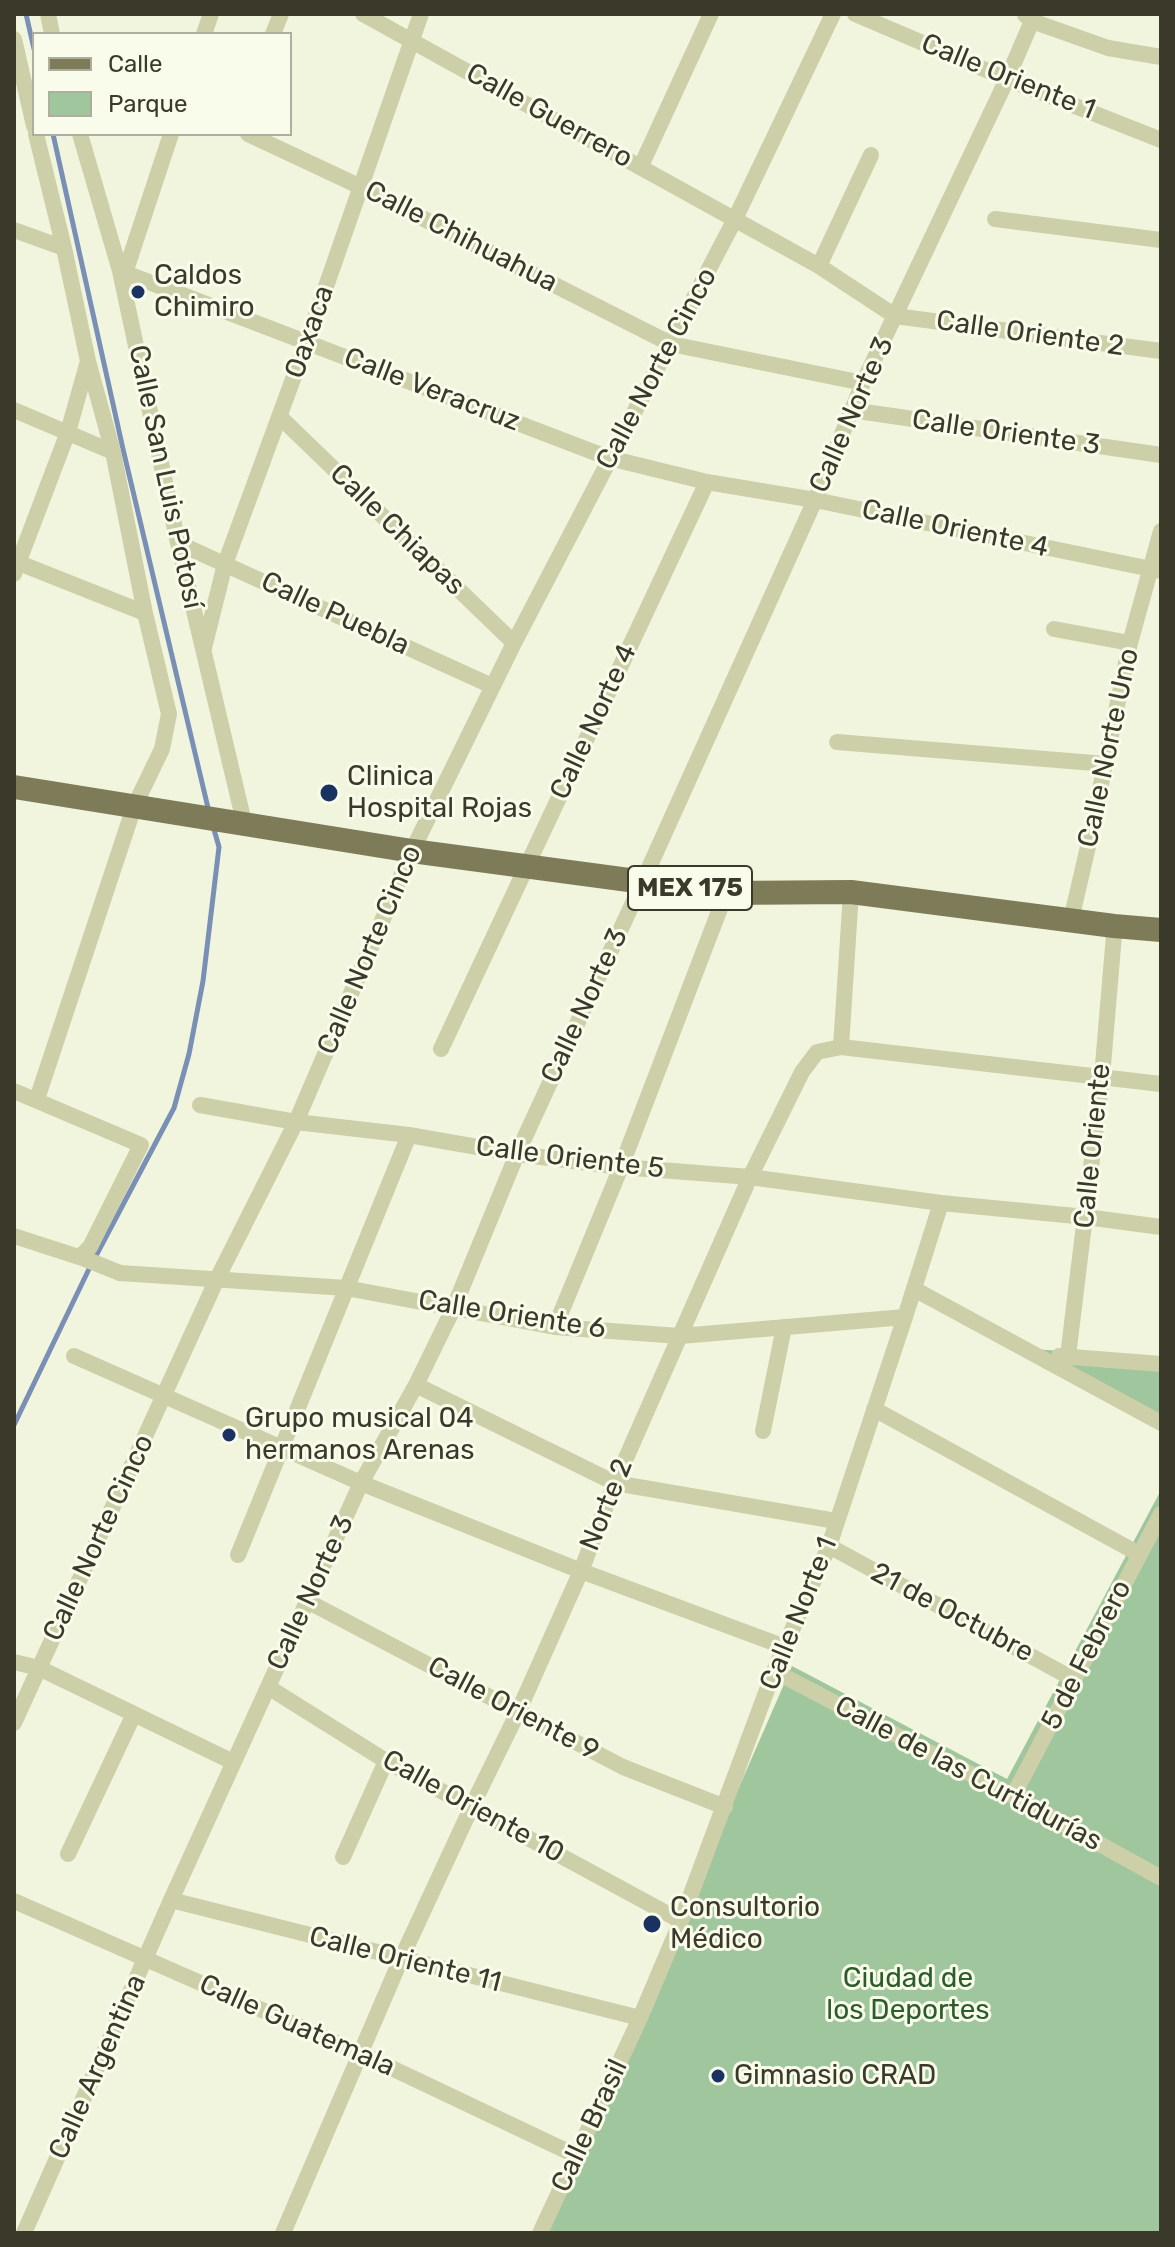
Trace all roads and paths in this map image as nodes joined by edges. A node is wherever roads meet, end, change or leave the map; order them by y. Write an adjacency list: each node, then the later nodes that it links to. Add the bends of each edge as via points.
1 (363, 14): 8 (street, Calle Guerrero)
2 (421, 14): 8 (street, Oaxaca)
3 (711, 14): 19 (street)
4 (833, 14): 21 (street, Calle Norte Cinco)
5 (855, 14): 11 (street, Calle Oriente 1)
6 (1028, 17): 9 (street, via 1108,48); 11 (street, Calle Norte 3)
7 (14, 39): 10 (street)
8 (410, 40): 19 (street, Calle Guerrero); 20 (street, Oaxaca)
9 (1161, 57)
10 (17, 65): 12 (street)
11 (1007, 79): 17 (street, Calle Oriente 1); 28 (street, Calle Norte 3)
12 (32, 119)
13 (36, 136): 25 (street, Calle San Luis Potosí)
14 (81, 136): 27 (street, Calle San Luis Potosí)
15 (170, 136): 27 (street)
16 (252, 136): 20 (street, Calle Chihuahua)
17 (1161, 140)
18 (871, 155): 26 (street)
19 (641, 166): 21 (street, Calle Guerrero)
20 (361, 187): 29 (street, Oaxaca); 30 (street, Calle Chihuahua)
21 (735, 219): 26 (street, Calle Oriente 2); 30 (street, Calle Norte Cinco)
22 (995, 219): 24 (street)
23 (14, 230): 25 (street)
24 (1161, 240)
25 (64, 248): 32 (street, Calle San Luis Potosí)
26 (819, 266): 28 (street, Calle Oriente 2)
27 (122, 272): 29 (street, Calle Veracruz); 44 (street, Calle San Luis Potosí)
28 (895, 316): 31 (street, Calle Oriente 2); 33 (street, Calle Norte 3)
29 (307, 341): 36 (street, Oaxaca); 40 (street, Calle Veracruz)
30 (671, 344): 33 (street, Calle Chihuahua); 40 (street, Calle Norte Cinco)
31 (1161, 351)
32 (88, 361): 37 (street); 38 (street, Calle San Luis Potosí)
33 (863, 383): 35 (street, Calle Norte 3)
34 (14, 410): 37 (street)
35 (851, 410): 39 (street, Calle Oriente 3); 42 (street, Calle Norte 3)
36 (280, 417): 45 (street, Oaxaca); 50 (street, Calle Chiapas)
37 (68, 432): 38 (street); 46 (street)
38 (113, 452): 48 (street, Calle San Luis Potosí)
39 (1161, 455)
40 (609, 458): 41 (street, Calle Oriente 4); 50 (street, Calle Norte Cinco)
41 (707, 482): 42 (street, Calle Oriente 4); 60 (street, Calle Norte 4)
42 (815, 500): 47 (street, Calle Oriente 4); 61 (street, Calle Norte 3)
43 (1161, 531): 47 (street, Calle Norte Uno)
44 (178, 543): 45 (street, Calle Puebla); 52 (street, Calle San Luis Potosí)
45 (225, 564): 52 (street, Oaxaca); 53 (street, Calle Puebla)
46 (16, 566): 48 (street)
47 (1156, 570): 51 (street, Calle Norte Uno)
48 (145, 613): 57 (street, Calle San Luis Potosí, via 169,714 162,749)
49 (1054, 629): 51 (street)
50 (514, 643): 53 (street, Calle Norte Cinco)
51 (1130, 643): 55 (street, Calle Norte Uno)
52 (204, 650): 58 (street, Calle San Luis Potosí)
53 (492, 686): 59 (street, Calle Norte Cinco)
54 (837, 742): 55 (street)
55 (1106, 764): 64 (street, Calle Norte Uno)
56 (14, 787): 57 (main road, MEX 175)
57 (134, 807): 58 (main road, MEX 175); 72 (street, Calle San Luis Potosí)
58 (222, 819): 59 (main road, MEX 175)
59 (412, 851): 60 (main road, MEX 175); 74 (street, Calle Norte Cinco)
60 (526, 866): 61 (main road, MEX 175); 68 (street, Calle Norte 4)
61 (643, 881): 63 (main road, MEX 175); 76 (street, Calle Norte 3)
62 (851, 892): 63 (main road, MEX 175); 64 (main road, MEX 175); 67 (street)
63 (726, 893): 77 (street)
64 (1071, 920): 65 (main road, MEX 175)
65 (1161, 930)
66 (1114, 935): 69 (street, Calle Oriente)
67 (841, 1047): 69 (street); 78 (street, Norte 2, via 817,1052 802,1072)
68 (441, 1049)
69 (1102, 1077): 70 (street); 80 (street, Calle Oriente)
70 (1161, 1084)
71 (15, 1093): 72 (street)
72 (37, 1099): 83 (street, via 141,1145)
73 (200, 1105): 74 (street, Calle Oriente 5)
74 (296, 1122): 75 (street, Calle Oriente 5); 84 (street, Calle Norte Cinco)
75 (409, 1135): 76 (street, Calle Oriente 5); 85 (street)
76 (517, 1154): 77 (street, Calle Oriente 5); 87 (street, Calle Norte 3)
77 (621, 1167): 78 (street, Calle Oriente 5); 89 (street)
78 (750, 1177): 79 (street, Calle Oriente 5); 91 (street, Norte 2)
79 (941, 1203): 80 (street, Calle Oriente 5); 86 (street, Calle Norte 1)
80 (1086, 1217): 81 (street, Calle Oriente 5); 94 (street, Calle Oriente)
81 (1161, 1227)
82 (14, 1236): 83 (street, Calle Oriente 6)
83 (83, 1258): 84 (street, Calle Oriente 6, via 114,1270)
84 (217, 1279): 85 (street, Calle Oriente 6); 97 (street, Calle Norte Cinco)
85 (346, 1288): 87 (street, Calle Oriente 6); 101 (street)
86 (914, 1289): 88 (street, Calle Norte 1); 93 (street)
87 (454, 1307): 89 (street, Calle Oriente 6); 96 (street, Calle Norte 3)
88 (905, 1317): 90 (street, Calle Oriente 6); 98 (street, Calle Norte 1)
89 (555, 1327): 91 (street, Calle Oriente 6)
90 (784, 1327): 91 (street, Calle Oriente 6); 100 (street)
91 (680, 1336): 103 (street, Norte 2)
92 (74, 1356): 97 (street)
93 (1039, 1356): 94 (street); 99 (street)
94 (1068, 1356): 95 (street)
95 (1161, 1364)
96 (416, 1385): 102 (street, Calle Norte 3); 103 (street)
97 (164, 1397): 101 (street); 113 (street, Calle Norte Cinco)
98 (874, 1409): 105 (street, Calle Norte 1); 107 (street)
99 (1161, 1423)
100 (763, 1431)
101 (281, 1448): 102 (street); 108 (street)
102 (361, 1483): 109 (street); 110 (street, Calle Norte 3)
103 (615, 1483): 105 (street); 109 (street, Norte 2)
104 (1161, 1514): 107 (street, 5 de Febrero)
105 (836, 1521): 106 (street, Calle Norte 1)
106 (829, 1546): 111 (street, Calle Norte 1); 115 (street, 21 de Octubre)
107 (1139, 1554): 115 (street, 5 de Febrero)
108 (238, 1555)
109 (581, 1571): 111 (street); 117 (street, Norte 2)
110 (307, 1601): 116 (street, Calle Norte 3); 117 (street, Calle Oriente 9)
111 (785, 1647): 114 (street, Calle Norte 1)
112 (14, 1662): 113 (street)
113 (39, 1668): 118 (street); 119 (street, Calle Norte Cinco)
114 (774, 1671): 122 (street, Calle de las Curtidurías); 124 (street, Calle Norte 1)
115 (1075, 1680): 122 (street, 5 de Febrero)
116 (268, 1687): 120 (street, Calle Oriente 10); 121 (street, Calle Norte 3)
117 (518, 1712): 123 (street, Norte 2); 124 (street, Calle Oriente 9, via 623,1767)
118 (134, 1714): 121 (street); 125 (street)
119 (14, 1723)
120 (386, 1761): 123 (street, Calle Oriente 10); 126 (street)
121 (233, 1762): 128 (street, Calle Norte 3)
122 (1013, 1796): 127 (street, Calle de las Curtidurías)
123 (472, 1806): 130 (street, Calle Oriente 10); 132 (street, Norte 2)
124 (725, 1807): 130 (street, Calle Norte 1)
125 (68, 1854)
126 (343, 1857)
127 (1161, 1878)
128 (171, 1900): 131 (street, Calle Argentina); 132 (street, Calle Oriente 11)
129 (14, 1901): 131 (street, Calle Guatemala)
130 (681, 1921): 133 (street, Calle Norte 1)
131 (146, 1959): 134 (street, Calle Guatemala); 136 (street, Calle Argentina)
132 (401, 1959): 133 (street, Calle Oriente 11); 134 (street, Norte 2)
133 (640, 2018): 135 (street, Calle Brasil)
134 (362, 2054): 135 (street, Calle Guatemala); 137 (street, Norte 2)
135 (577, 2156): 138 (street, Calle Brasil)
136 (24, 2233)
137 (283, 2233)
138 (540, 2233)

